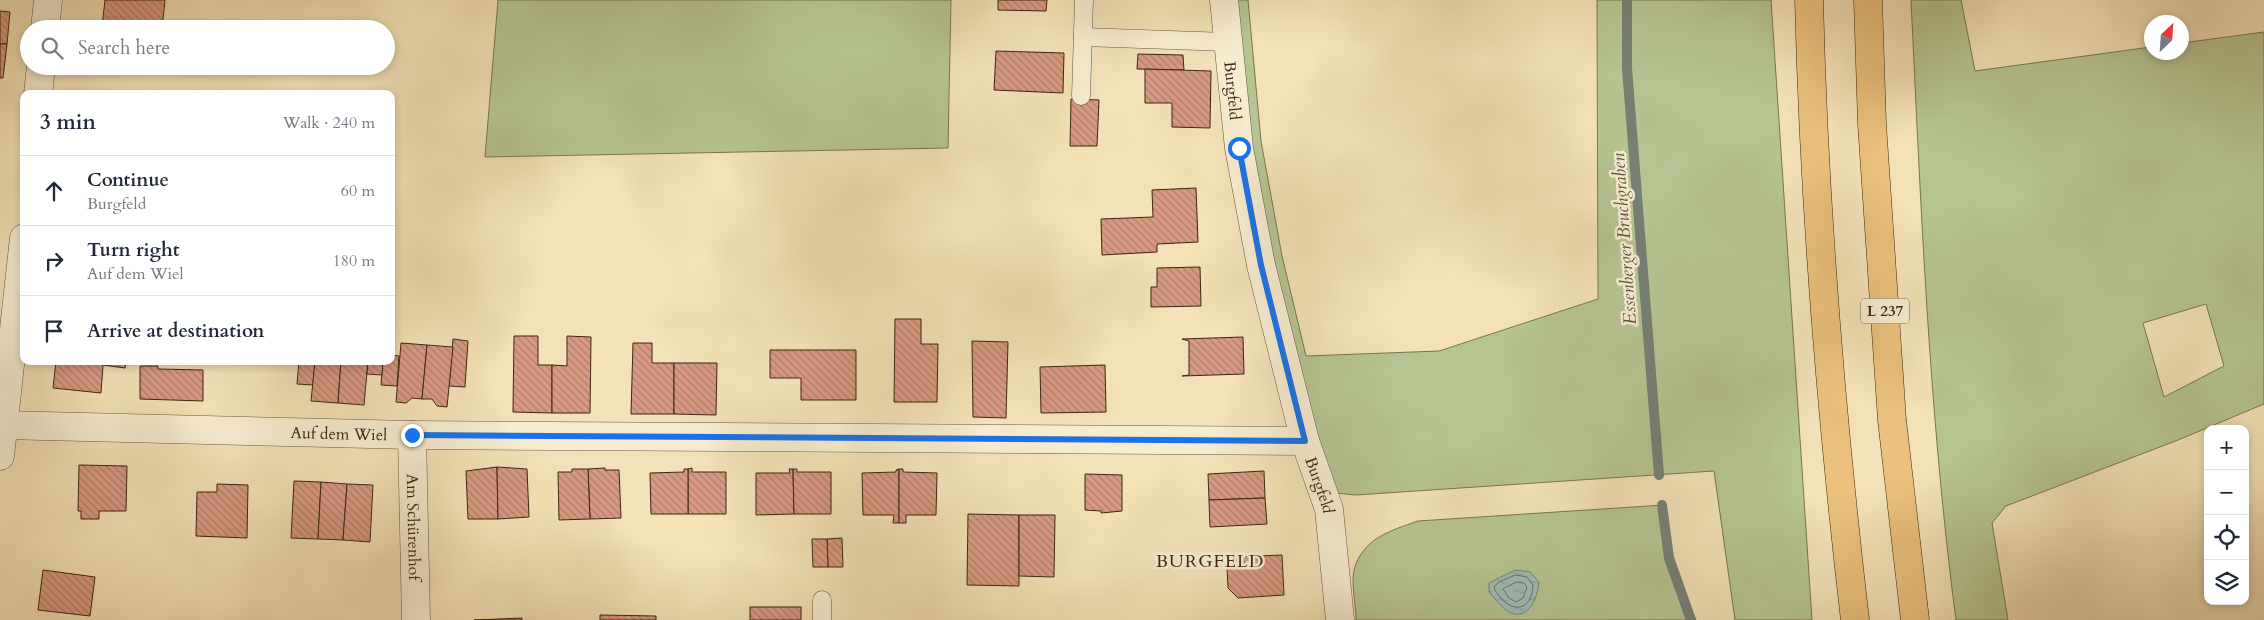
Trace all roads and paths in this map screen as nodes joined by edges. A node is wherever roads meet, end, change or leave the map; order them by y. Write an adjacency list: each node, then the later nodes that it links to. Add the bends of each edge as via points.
1 (48, 0): 6 (street)
2 (1084, 0): 7 (lane)
3 (1224, 0): 8 (street, Burgfeld)
4 (1809, 0): 21 (highway, via 1825,320)
5 (1868, 0): 22 (highway, L 237, via 1872,124 1891,410)
6 (46, 20)
7 (1083, 37): 8 (lane); 11 (lane)
8 (1228, 42): 15 (street, Burgfeld, via 1239,148 1257,245)
9 (40, 75): 10 (street)
10 (38, 90)
11 (1081, 96)
12 (20, 280): 13 (street)
13 (3, 425): 14 (street, Auf dem Wiel); 16 (street)
14 (412, 435): 15 (street, Auf dem Wiel); 18 (street, Am Schürenhof)
15 (1305, 441): 20 (street, Burgfeld, via 1329,509)
16 (0, 456)
17 (822, 600): 19 (lane)
18 (416, 620)
19 (822, 620)
20 (1340, 620)
21 (1855, 620)
22 (1914, 620)

